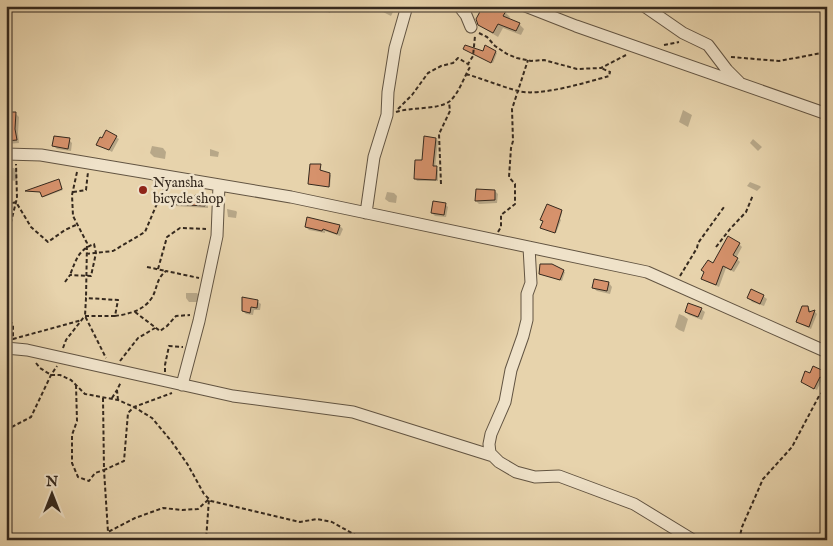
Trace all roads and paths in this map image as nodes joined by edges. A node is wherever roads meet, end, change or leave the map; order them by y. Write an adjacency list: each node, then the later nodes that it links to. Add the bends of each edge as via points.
1 (407, 6): 29 (street, via 395,48 387,115 374,157)
2 (459, 6): 5 (street)
3 (525, 6): 7 (street)
4 (644, 6): 10 (street, via 683,33 708,45)
5 (471, 27): 11 (path, via 507,54); 12 (path, via 475,48)
6 (680, 42): 7 (path)
7 (645, 50): 15 (street)
8 (827, 52): 10 (path, via 779,61)
9 (626, 54): 13 (path)
10 (716, 57): 15 (street)
11 (528, 60): 13 (path, via 544,60 578,69); 16 (path)
12 (468, 64): 14 (path, via 470,67); 17 (path, via 458,58 428,73 395,113)
13 (601, 68): 16 (path, via 610,72 610,76 560,88)
14 (466, 74): 16 (path); 17 (path)
15 (742, 84): 18 (street)
16 (518, 91): 32 (path, via 512,108 513,141 509,169 509,177 515,184 515,204 501,215)
17 (449, 102): 22 (path, via 450,111 440,134)
18 (827, 114)
19 (11, 154): 20 (street); 26 (path)
20 (84, 162): 21 (street); 24 (path); 24 (path, via 86,190)
21 (169, 176): 23 (street); 37 (path, via 144,232 113,251)
22 (441, 184)
23 (219, 185): 29 (street); 31 (street)
24 (72, 192): 30 (path, via 73,216)
25 (753, 195): 36 (path, via 746,212)
26 (16, 202): 27 (path); 30 (path, via 31,227 48,242); 33 (path)
27 (6, 205)
28 (724, 207): 46 (path, via 698,243)
29 (366, 213): 32 (street)
30 (78, 224): 34 (path)
31 (217, 230): 40 (path, via 180,228 167,237); 44 (street)
32 (494, 240): 35 (street)
33 (6, 242)
34 (87, 247): 37 (path, via 94,244); 38 (path); 42 (path, via 80,253)
35 (529, 247): 46 (street, via 648,272); 72 (street, via 531,283 527,294 527,320 505,402 491,434)
36 (716, 247)
37 (96, 253): 38 (path); 43 (path, via 91,276)
38 (86, 254): 43 (path)
39 (147, 267): 40 (path)
40 (158, 269): 41 (path)
41 (166, 271): 44 (path); 48 (path, via 158,277 151,299)
42 (70, 275): 43 (path); 45 (path)
43 (86, 276): 47 (path)
44 (208, 280): 50 (street)
45 (65, 282)
46 (675, 284): 58 (street)
47 (86, 298): 51 (path); 52 (path, via 118,300)
48 (134, 312): 52 (path); 54 (path)
49 (6, 315): 53 (path, via 14,325 13,339)
50 (200, 315): 54 (path, via 176,316 160,331); 56 (street)
51 (85, 316): 52 (path); 53 (path); 60 (path)
52 (115, 316)
53 (82, 320): 59 (path, via 66,340)
54 (155, 328): 60 (path, via 138,338)
55 (6, 348): 57 (street)
56 (192, 348): 62 (path, via 169,346); 64 (street)
57 (27, 350): 59 (street); 61 (path, via 40,368)
58 (827, 352)
59 (59, 358): 60 (street); 61 (path)
60 (117, 371): 62 (street); 66 (path, via 121,384)
61 (51, 375): 63 (path, via 60,375); 71 (path, via 31,417)
62 (166, 382): 64 (street)
63 (76, 385): 67 (path, via 85,394); 73 (path, via 77,421 72,434 72,463 78,477 88,481 95,473)
64 (182, 385): 70 (path, via 171,394); 72 (street, via 233,396 353,412)
65 (827, 387): 78 (path, via 792,447 763,479)
66 (117, 390): 68 (path); 69 (path)
67 (103, 397): 68 (path); 73 (path)
68 (112, 398): 69 (path)
69 (118, 400): 70 (path)
70 (134, 407): 73 (path, via 128,413 124,461); 74 (path, via 152,418 172,442)
71 (6, 430)
72 (492, 456): 77 (street, via 516,472 535,477 559,476 634,504)
73 (104, 470): 74 (path, via 108,532 163,508 198,509)
74 (209, 499): 75 (path); 76 (path, via 300,522 317,519 332,522)
75 (206, 540)
76 (364, 540)
77 (693, 540)
78 (738, 540)

